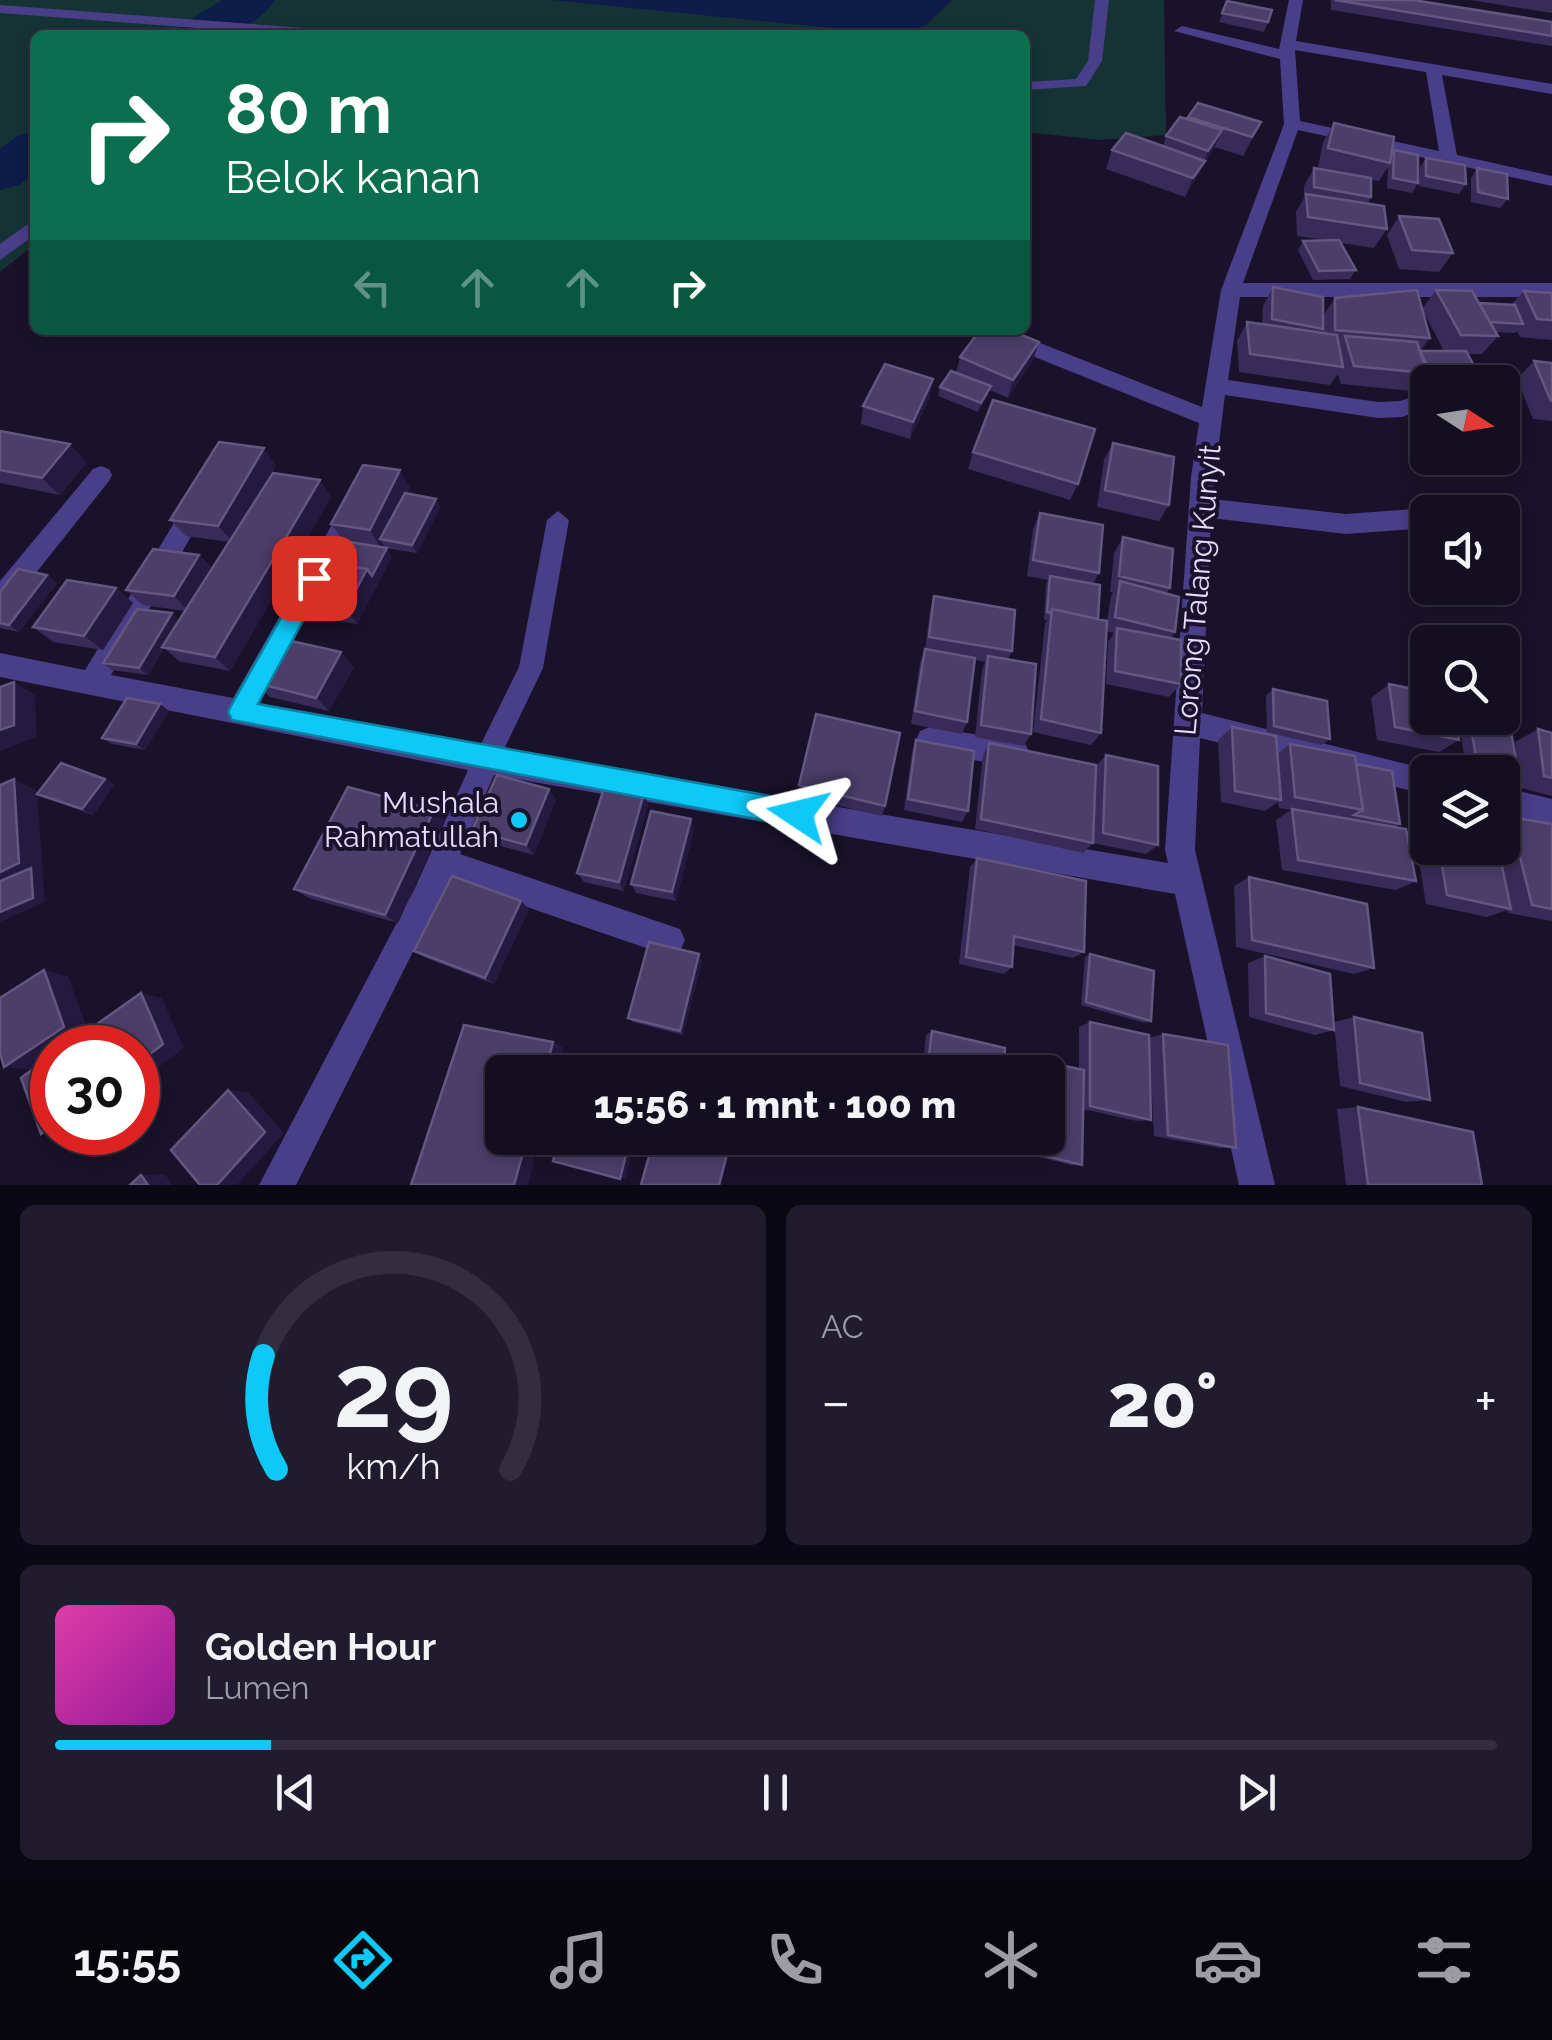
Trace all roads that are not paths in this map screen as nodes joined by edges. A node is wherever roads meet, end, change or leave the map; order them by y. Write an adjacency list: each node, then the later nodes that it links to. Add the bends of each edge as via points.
1 (1102, 0): 8 (lane, via 1095,61 1082,82)
2 (1296, 0): 6 (street, Lorong Talang Kunyit)
3 (0, 9): 4 (lane)
4 (278, 30)
5 (1182, 31): 6 (street)
6 (1288, 50): 7 (street); 10 (street, Lorong Talang Kunyit)
7 (1433, 68): 9 (street); 11 (street)
8 (1030, 86)
9 (1552, 89)
10 (1292, 124): 11 (street); 15 (street, Lorong Talang Kunyit)
11 (1448, 158): 12 (street)
12 (1552, 181)
13 (30, 230): 14 (street)
14 (0, 254)
15 (1231, 290): 16 (street); 18 (street, Lorong Talang Kunyit)
16 (1552, 290)
17 (1000, 335): 20 (street)
18 (1214, 386): 19 (street, via 1378,410); 20 (street, Lorong Talang Kunyit)
19 (1410, 406)
20 (1213, 420): 24 (street, Lorong Talang Kunyit)
21 (101, 474): 27 (street)
22 (370, 478): 30 (street)
23 (212, 480): 29 (street)
24 (1200, 506): 25 (street, via 1346,524); 31 (street, Lorong Talang Kunyit)
25 (1410, 519)
26 (558, 520): 34 (lane, via 532,668)
27 (0, 599)
28 (0, 665): 29 (street)
29 (92, 682): 30 (street)
30 (240, 712): 34 (street)
31 (1187, 722): 35 (street); 39 (street, Lorong Talang Kunyit, via 1174,779)
32 (930, 740): 33 (street)
33 (1037, 757)
34 (486, 760): 38 (street); 39 (street)
35 (1410, 778)
36 (1520, 805): 37 (street)
37 (1552, 813)
38 (442, 862): 40 (street); 41 (street)
39 (1186, 882): 42 (street, Lorong Talang Kunyit)
40 (669, 940)
41 (277, 1185)
42 (1258, 1185)

